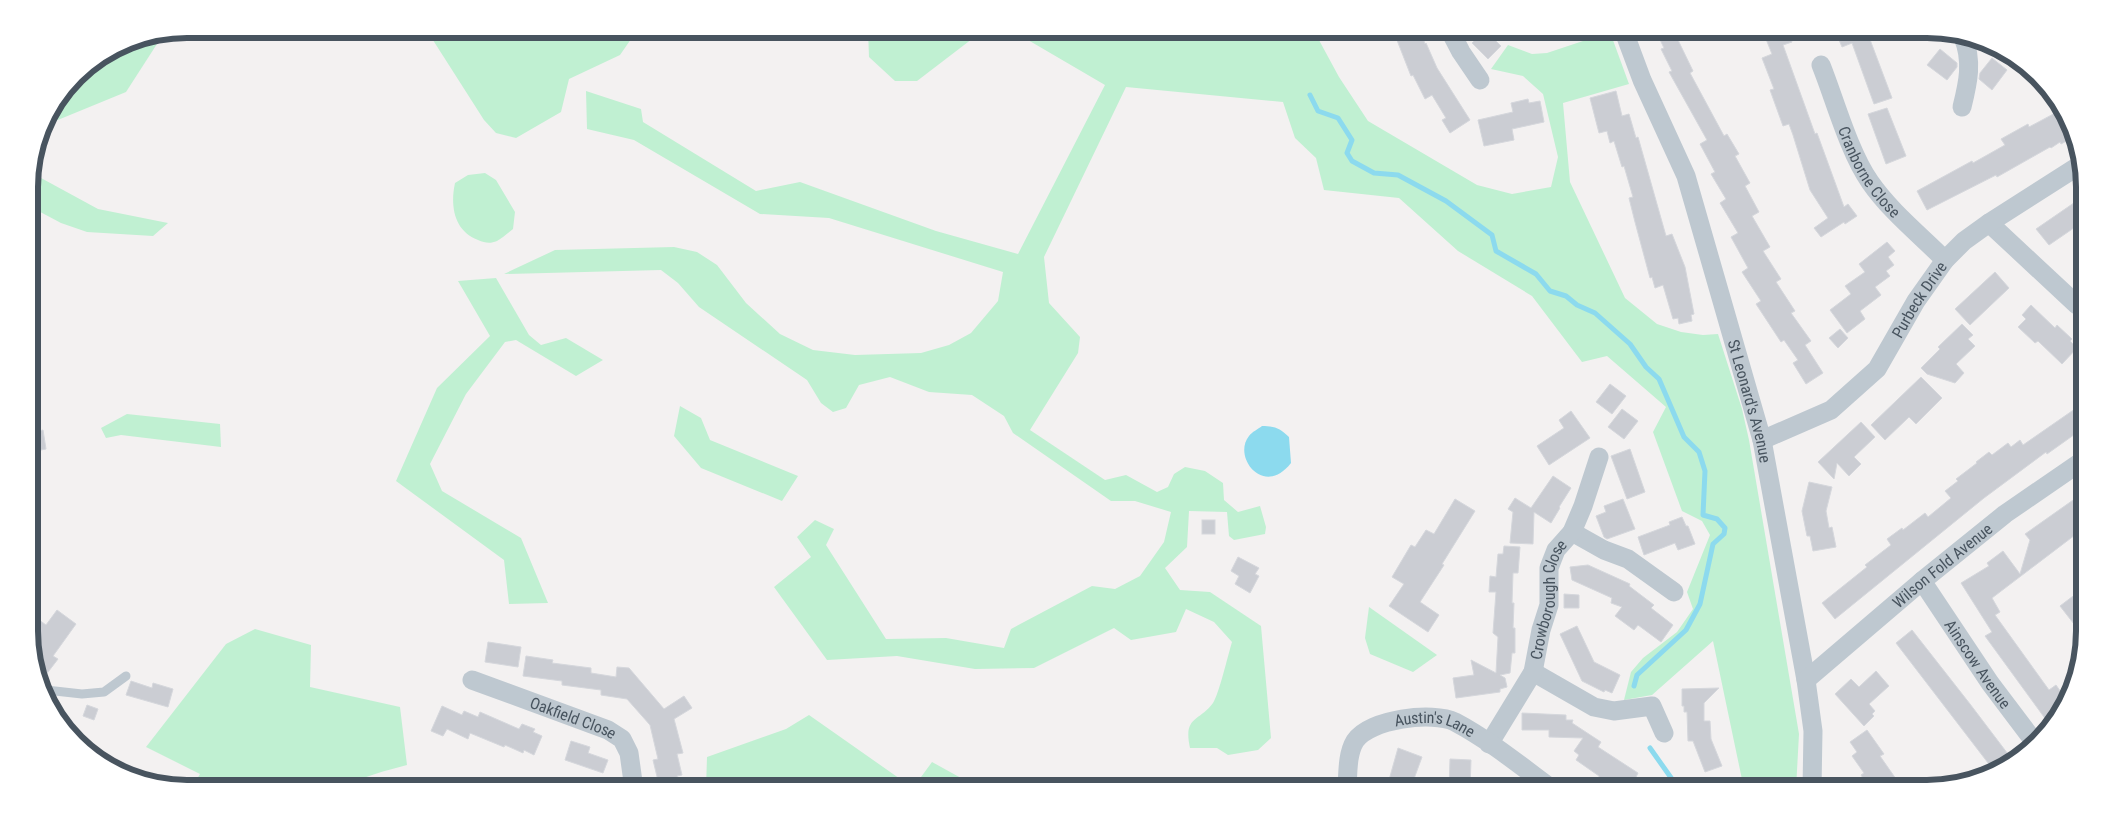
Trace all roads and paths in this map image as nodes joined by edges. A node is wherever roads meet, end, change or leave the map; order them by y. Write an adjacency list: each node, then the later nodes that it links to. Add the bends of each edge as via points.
1 (1454, 38): 5 (street)
2 (1626, 38): 11 (street, St Leonard's Avenue, via 1686,176)
3 (1965, 42): 6 (street, via 1969,66)
4 (1821, 65): 9 (street, Cranborne Close, via 1859,163 1870,181)
5 (1484, 83)
6 (1962, 107)
7 (2075, 168): 8 (street, Purbeck Drive)
8 (1989, 223): 9 (street, Purbeck Drive); 10 (street)
9 (1944, 260): 11 (street, Purbeck Drive, via 1877,369 1831,410)
10 (2075, 297)
11 (1762, 440): 20 (street, St Leonard's Avenue)
12 (1599, 457): 14 (street, Crowborough Close, via 1584,477 1583,506)
13 (2077, 467): 15 (street, Wilson Fold Avenue, via 2005,514)
14 (1572, 532): 16 (street, Crowborough Close, via 1628,559); 17 (street, Crowborough Close, via 1556,550 1549,568 1549,605)
15 (1922, 581): 20 (street, Wilson Fold Avenue); 23 (street, Ainscow Avenue, via 1990,683)
16 (1674, 592)
17 (1533, 672): 22 (street, Crowborough Close, via 1594,707 1614,711 1652,706); 24 (street, Crowborough Close)
18 (126, 676): 21 (lane, via 104,692 82,694)
19 (472, 680): 25 (street, Oakfield Close, via 608,730 622,739 629,754)
20 (1806, 680): 28 (street, St Leonard's Avenue, via 1813,731)
21 (50, 690)
22 (1664, 733)
23 (2032, 738)
24 (1489, 744): 26 (street, Austin's Lane, via 1443,718 1391,720 1362,731 1351,750); 27 (street, Austin's Lane)
25 (633, 780)
26 (1347, 780)
27 (1539, 780)
28 (1812, 780)

